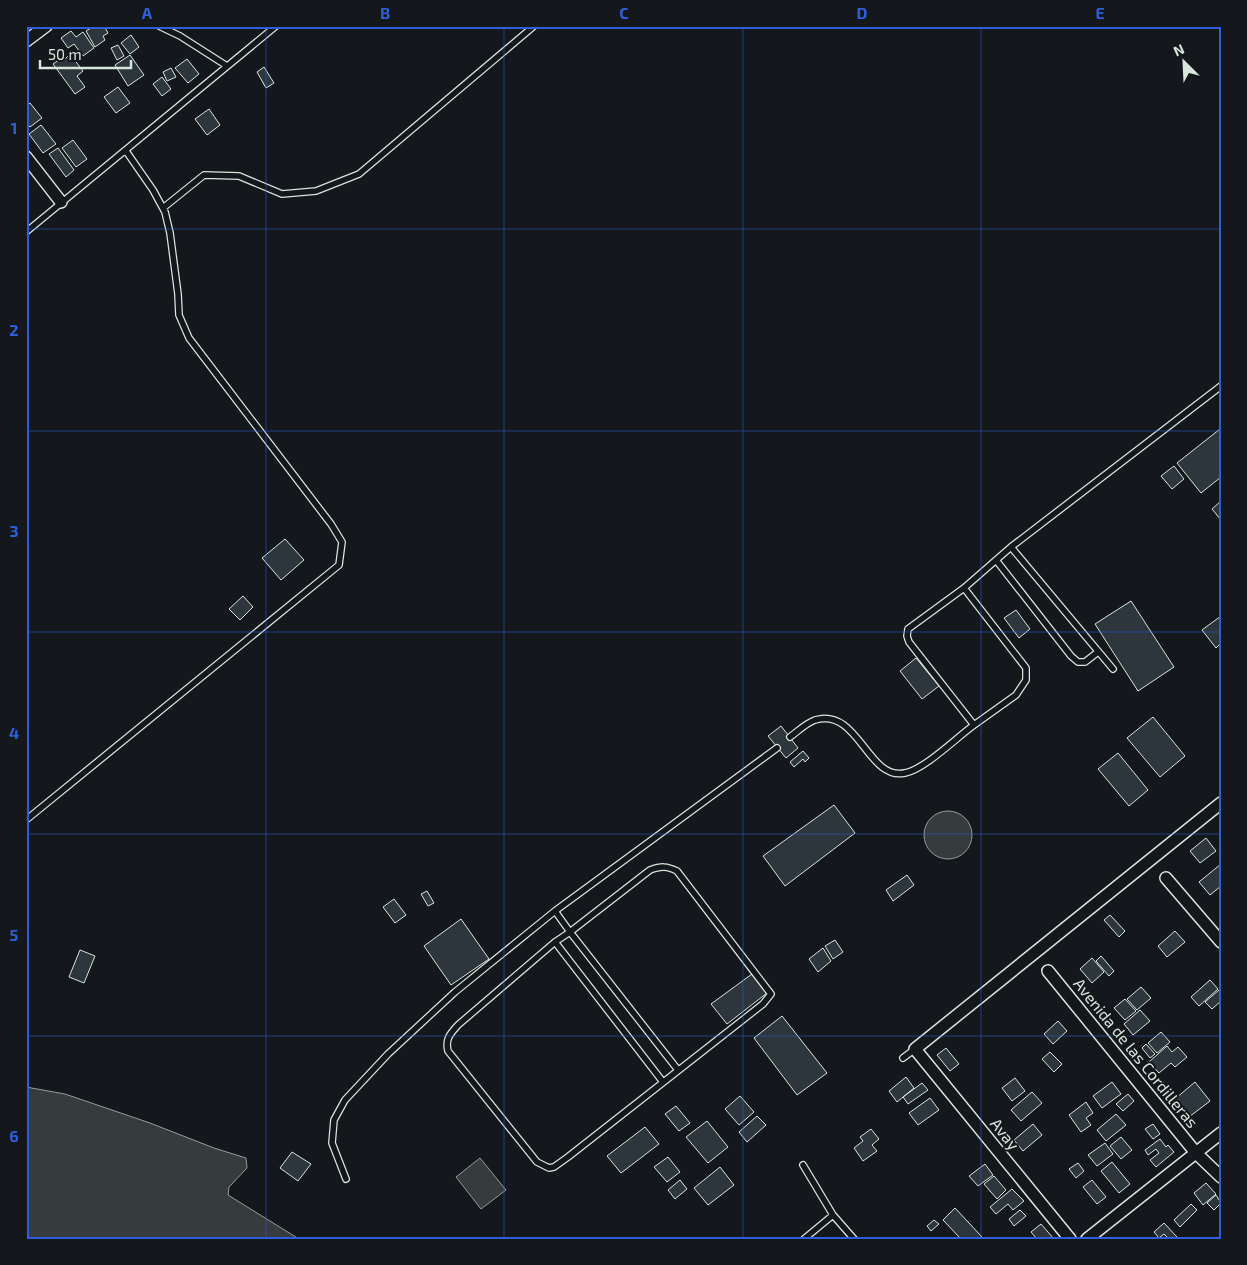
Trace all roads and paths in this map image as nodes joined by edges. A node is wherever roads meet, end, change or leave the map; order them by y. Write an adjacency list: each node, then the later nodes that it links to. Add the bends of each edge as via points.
1 (46, 26): 5 (street)
2 (159, 26): 6 (lane)
3 (276, 26): 6 (lane)
4 (534, 26): 10 (lane, via 359,174 316,191 282,194 239,176 204,175)
5 (26, 41)
6 (227, 66): 7 (lane)
7 (126, 151): 9 (lane); 10 (lane)
8 (26, 156): 9 (street)
9 (61, 202): 11 (lane)
10 (163, 208): 22 (lane, via 170,233 178,315 189,338 331,524 342,542 339,565)
11 (26, 232)
12 (1221, 386): 13 (lane)
13 (1011, 547): 14 (lane); 16 (lane)
14 (996, 560): 15 (lane); 16 (lane, via 1078,662 1085,662)
15 (964, 588): 18 (lane, via 1026,668 1026,680 1016,695); 18 (lane, via 908,629 907,636)
16 (1098, 652): 17 (lane)
17 (1113, 669)
18 (974, 725): 19 (lane, via 929,761 904,773 880,767 856,736 841,723 829,719 813,720)
19 (790, 737)
20 (777, 748): 24 (lane)
21 (1221, 803): 29 (street)
22 (26, 820)
23 (1166, 878): 27 (street)
24 (555, 911): 25 (lane); 37 (lane, via 455,992 388,1054 346,1100 334,1120 332,1143)
25 (570, 932): 26 (lane); 31 (lane); 31 (lane, via 650,870 668,866 677,871 770,994 763,1004)
26 (555, 942): 32 (lane); 32 (lane, via 449,1034 448,1051 537,1162 549,1168)
27 (1221, 942)
28 (1048, 971): 34 (street, Avenida de las Cordilleras)
29 (914, 1049): 30 (lane); 41 (street, Avay)
30 (903, 1058)
31 (678, 1070): 32 (lane)
32 (663, 1082)
33 (1221, 1133): 34 (street)
34 (1196, 1153): 36 (street, Avenida de las Cordilleras); 42 (street)
35 (803, 1165): 38 (lane)
36 (1221, 1177)
37 (346, 1178)
38 (833, 1215): 39 (lane); 40 (lane)
39 (804, 1239)
40 (854, 1239)
41 (1070, 1239)
42 (1087, 1239)

